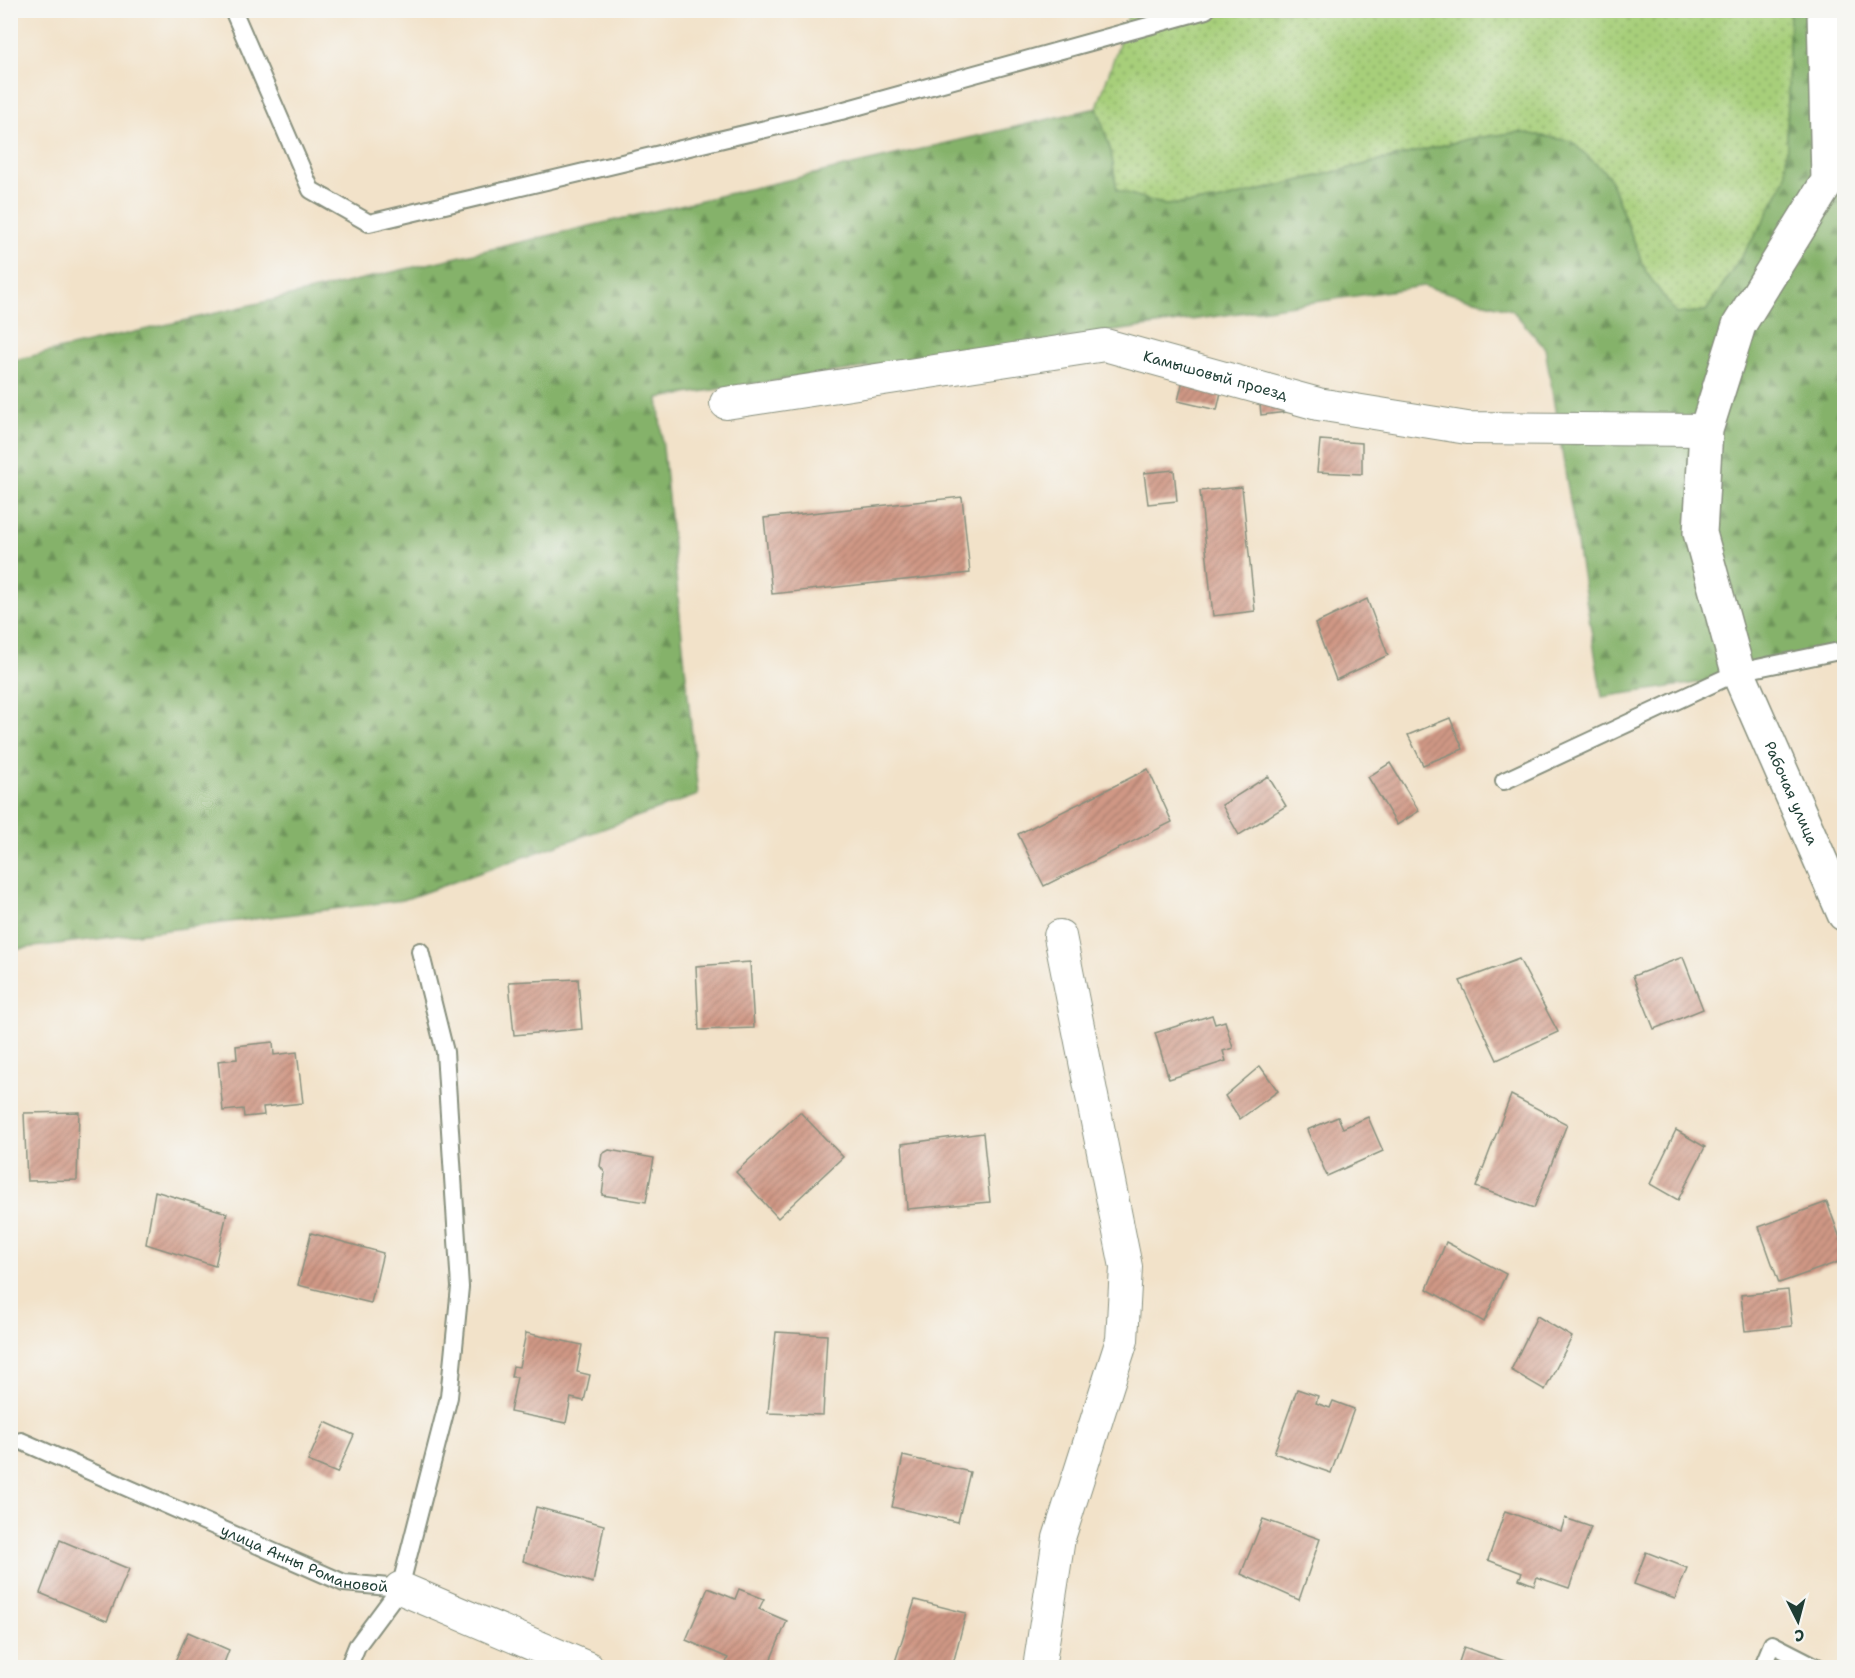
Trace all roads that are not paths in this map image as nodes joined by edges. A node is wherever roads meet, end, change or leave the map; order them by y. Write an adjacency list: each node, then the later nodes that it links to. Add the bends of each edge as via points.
1 (233, 10): 2 (lane, via 311,190 369,223 841,111)
2 (1206, 10)
3 (1824, 10): 4 (street)
4 (1836, 184): 6 (street, Рабочая улица, via 1739,325)
5 (726, 403): 6 (street, Камышовый проезд, via 1105,345 1318,404 1467,428)
6 (1706, 430): 8 (street, Рабочая улица, via 1700,533)
7 (1845, 650): 8 (lane)
8 (1738, 672): 9 (lane); 10 (street, Рабочая улица)
9 (1504, 782)
10 (1845, 914)
11 (1060, 936): 17 (street, via 1126,1267 1122,1340 1059,1538)
12 (420, 951): 14 (lane, via 445,1052 460,1287 449,1397)
13 (21, 1441): 14 (lane, улица Анны Романовой, via 344,1583)
14 (400, 1588): 15 (lane, via 357,1646); 16 (street, улица Анны Романовой)
15 (348, 1668)
16 (588, 1668)
17 (1039, 1668)
18 (1762, 1668): 19 (lane, via 1772,1644)
19 (1819, 1668)

